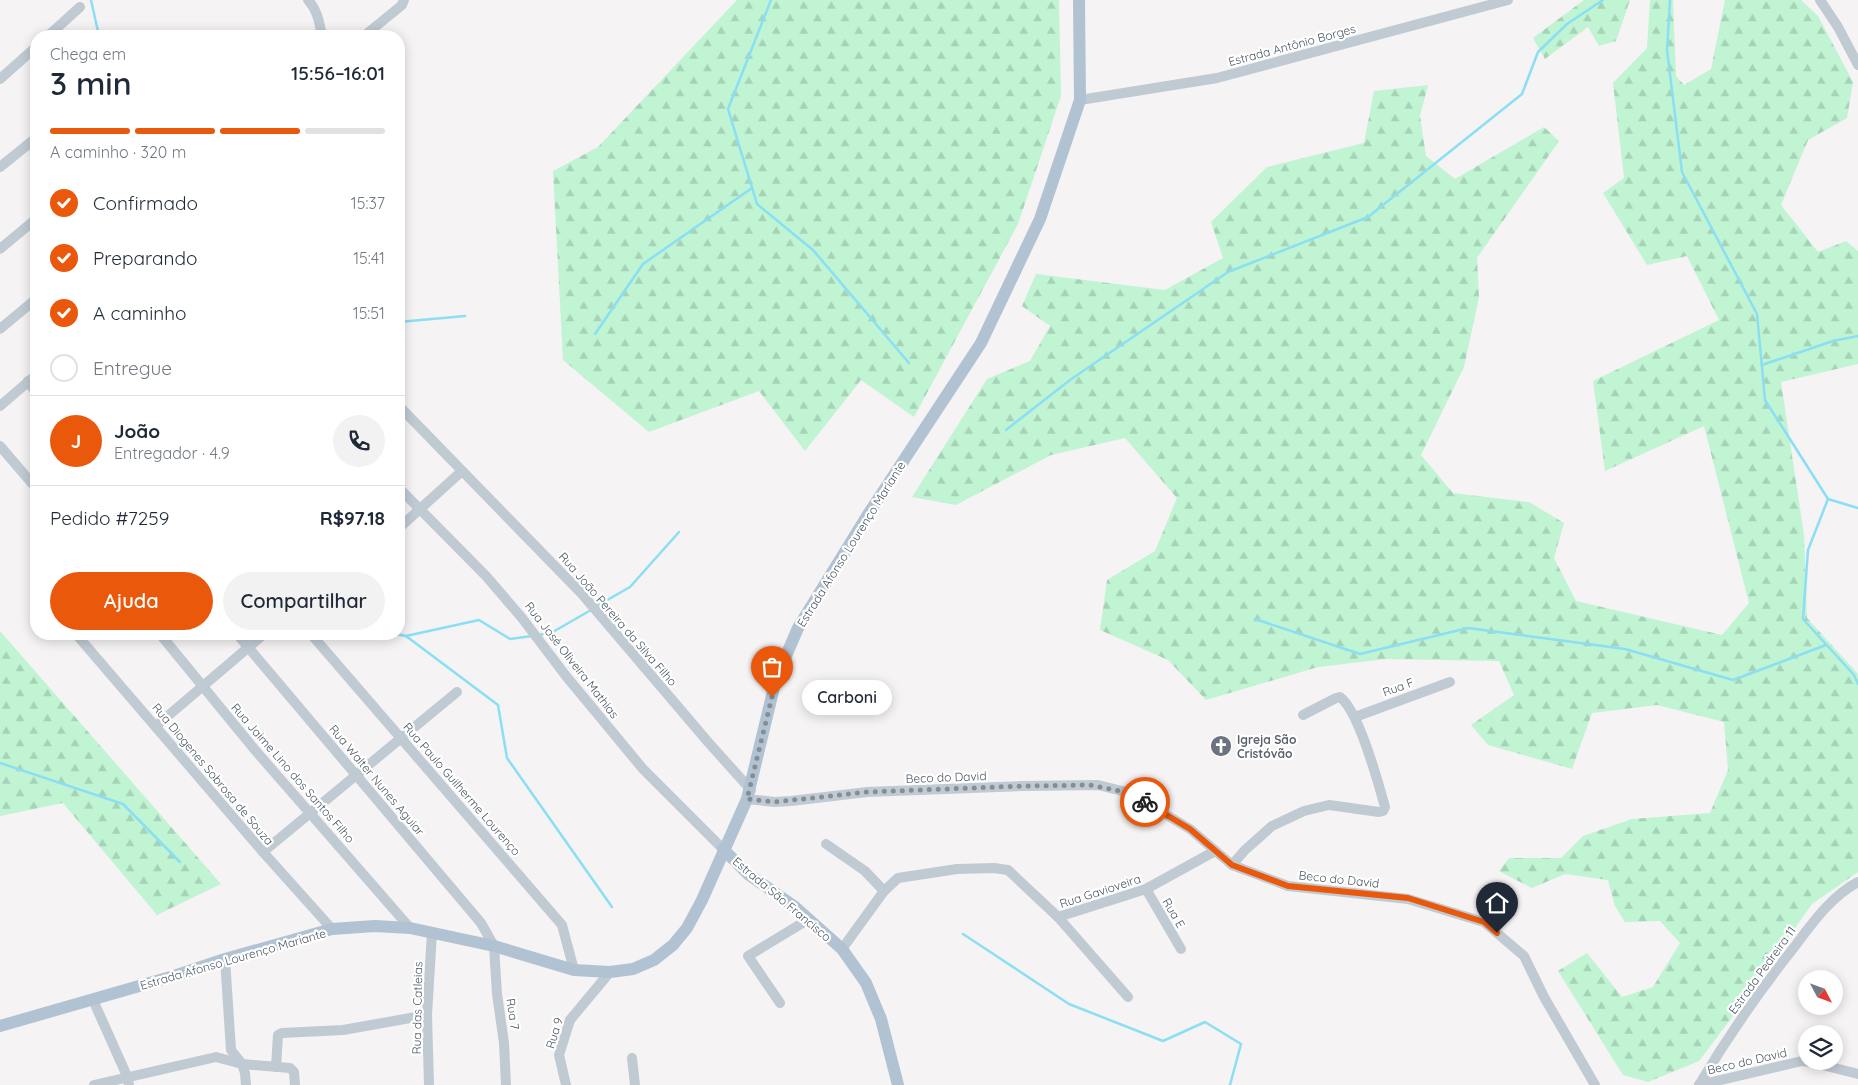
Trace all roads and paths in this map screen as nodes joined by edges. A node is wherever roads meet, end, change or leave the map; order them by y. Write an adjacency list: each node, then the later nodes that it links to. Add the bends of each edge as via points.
1 (308, 0): 8 (street, via 315,8)
2 (404, 0): 9 (street)
3 (1079, 0): 13 (main road, Estrada Afonso Lourenço Mariante)
4 (1508, 0): 13 (street, Estrada Antônio Borges, via 1217,78)
5 (1820, 0): 11 (street)
6 (80, 8): 7 (street)
7 (55, 30)
8 (321, 30)
9 (371, 30)
10 (30, 52): 12 (street)
11 (1858, 64)
12 (0, 80)
13 (1080, 100): 43 (main road, Estrada Afonso Lourenço Mariante, via 1040,219 981,343 798,628 776,679)
14 (30, 143): 15 (street)
15 (0, 168)
16 (30, 224): 17 (street)
17 (0, 250)
18 (30, 306): 19 (street)
19 (0, 330)
20 (30, 380): 21 (street)
21 (0, 406)
22 (405, 412): 24 (street, Rua João Pereira da Silva Filho)
23 (0, 446): 25 (street)
24 (462, 471): 27 (street); 43 (street, Rua João Pereira da Silva Filho, via 582,594)
25 (30, 481)
26 (405, 494): 27 (street, Rua José Oliveira Mathias)
27 (420, 510): 28 (street); 46 (street, Rua José Oliveira Mathias, via 498,590 643,769)
28 (405, 523)
29 (81, 640): 40 (street, Rua Diogenes Sobrosa de Souza)
30 (165, 640): 36 (street, Rua Jaime Lino dos Santos Filho)
31 (242, 640): 34 (street, Rua Walter Nunes Aguiar)
32 (257, 640): 34 (street)
33 (316, 640): 41 (street, Rua Paulo Guilherme Lourenço)
34 (248, 647): 36 (street); 42 (street, Rua Walter Nunes Aguiar)
35 (1450, 682): 39 (street, Rua F)
36 (203, 686): 40 (street); 44 (street, Rua Jaime Lino dos Santos Filho)
37 (457, 692): 41 (street)
38 (1303, 715): 39 (street, via 1340,697)
39 (1355, 717): 49 (street, via 1380,789 1385,807 1383,811 1329,805 1304,811 1272,826)
40 (156, 726): 47 (street, Rua Diogenes Sobrosa de Souza)
41 (401, 738): 42 (street); 62 (street, Rua Paulo Guilherme Lourenço, via 562,925)
42 (356, 774): 44 (street); 58 (street, Rua Walter Nunes Aguiar, via 481,923)
43 (749, 794): 46 (main road, Estrada Afonso Lourenço Mariante); 48 (street, Beco do David, via 775,802 867,792 1098,785 1130,793 1190,829)
44 (310, 812): 47 (street); 55 (street, Rua Jaime Lino dos Santos Filho)
45 (826, 844): 52 (street, via 865,871)
46 (723, 849): 54 (main road, Estrada São Francisco, via 748,874); 63 (main road, Estrada Afonso Lourenço Mariante, via 702,900 673,946 647,963)
47 (263, 852): 56 (street, Rua Diogenes Sobrosa de Souza)
48 (1216, 852): 49 (street, Beco do David); 51 (street, Rua Gavioveira)
49 (1232, 865): 82 (street, Beco do David, via 1288,886 1408,898 1484,922 1524,956)
50 (1858, 882): 83 (street, Estrada Pedreira 11, via 1848,887 1814,921 1758,993)
51 (1146, 889): 53 (street, Rua Gavioveira); 60 (street, Rua E)
52 (884, 891): 53 (street, via 898,878 957,869 1008,870); 59 (street)
53 (1058, 917): 64 (street, Rua Gavioveira)
54 (809, 919): 59 (main road, Estrada São Francisco); 66 (street, via 748,956)
55 (410, 928): 56 (main road, Estrada Afonso Lourenço Mariante); 57 (main road, Estrada Afonso Lourenço Mariante)
56 (332, 929): 61 (main road, Estrada Afonso Lourenço Mariante)
57 (432, 932): 58 (main road, Estrada Afonso Lourenço Mariante); 67 (street, Rua das Catleias)
58 (494, 946): 62 (main road, Estrada Afonso Lourenço Mariante); 78 (street, Rua 7)
59 (842, 949): 81 (main road, Estrada São Francisco, via 866,983 874,1001)
60 (1180, 949)
61 (225, 959): 65 (main road, Estrada Afonso Lourenço Mariante); 70 (street, via 231,1050)
62 (574, 970): 63 (main road, Estrada Afonso Lourenço Mariante)
63 (610, 972): 79 (street, Rua 9, via 570,1020 559,1055)
64 (1128, 996)
65 (93, 1000): 68 (main road, Estrada Afonso Lourenço Mariante); 73 (street)
66 (780, 1003)
67 (427, 1015): 71 (street, via 343,1030 282,1033 277,1040); 77 (street, Rua das Catleias)
68 (0, 1026)
69 (632, 1058): 80 (street)
70 (242, 1064): 71 (street); 73 (street, via 216,1057); 75 (street)
71 (276, 1067): 76 (street, via 292,1068)
72 (1858, 1074): 83 (street, Beco do David, via 1802,1061)
73 (128, 1081): 74 (street)
74 (94, 1085)
75 (246, 1085)
76 (295, 1085)
77 (429, 1085)
78 (506, 1085)
79 (566, 1085)
80 (635, 1085)
81 (898, 1085)
82 (1595, 1085)
83 (1699, 1085)

